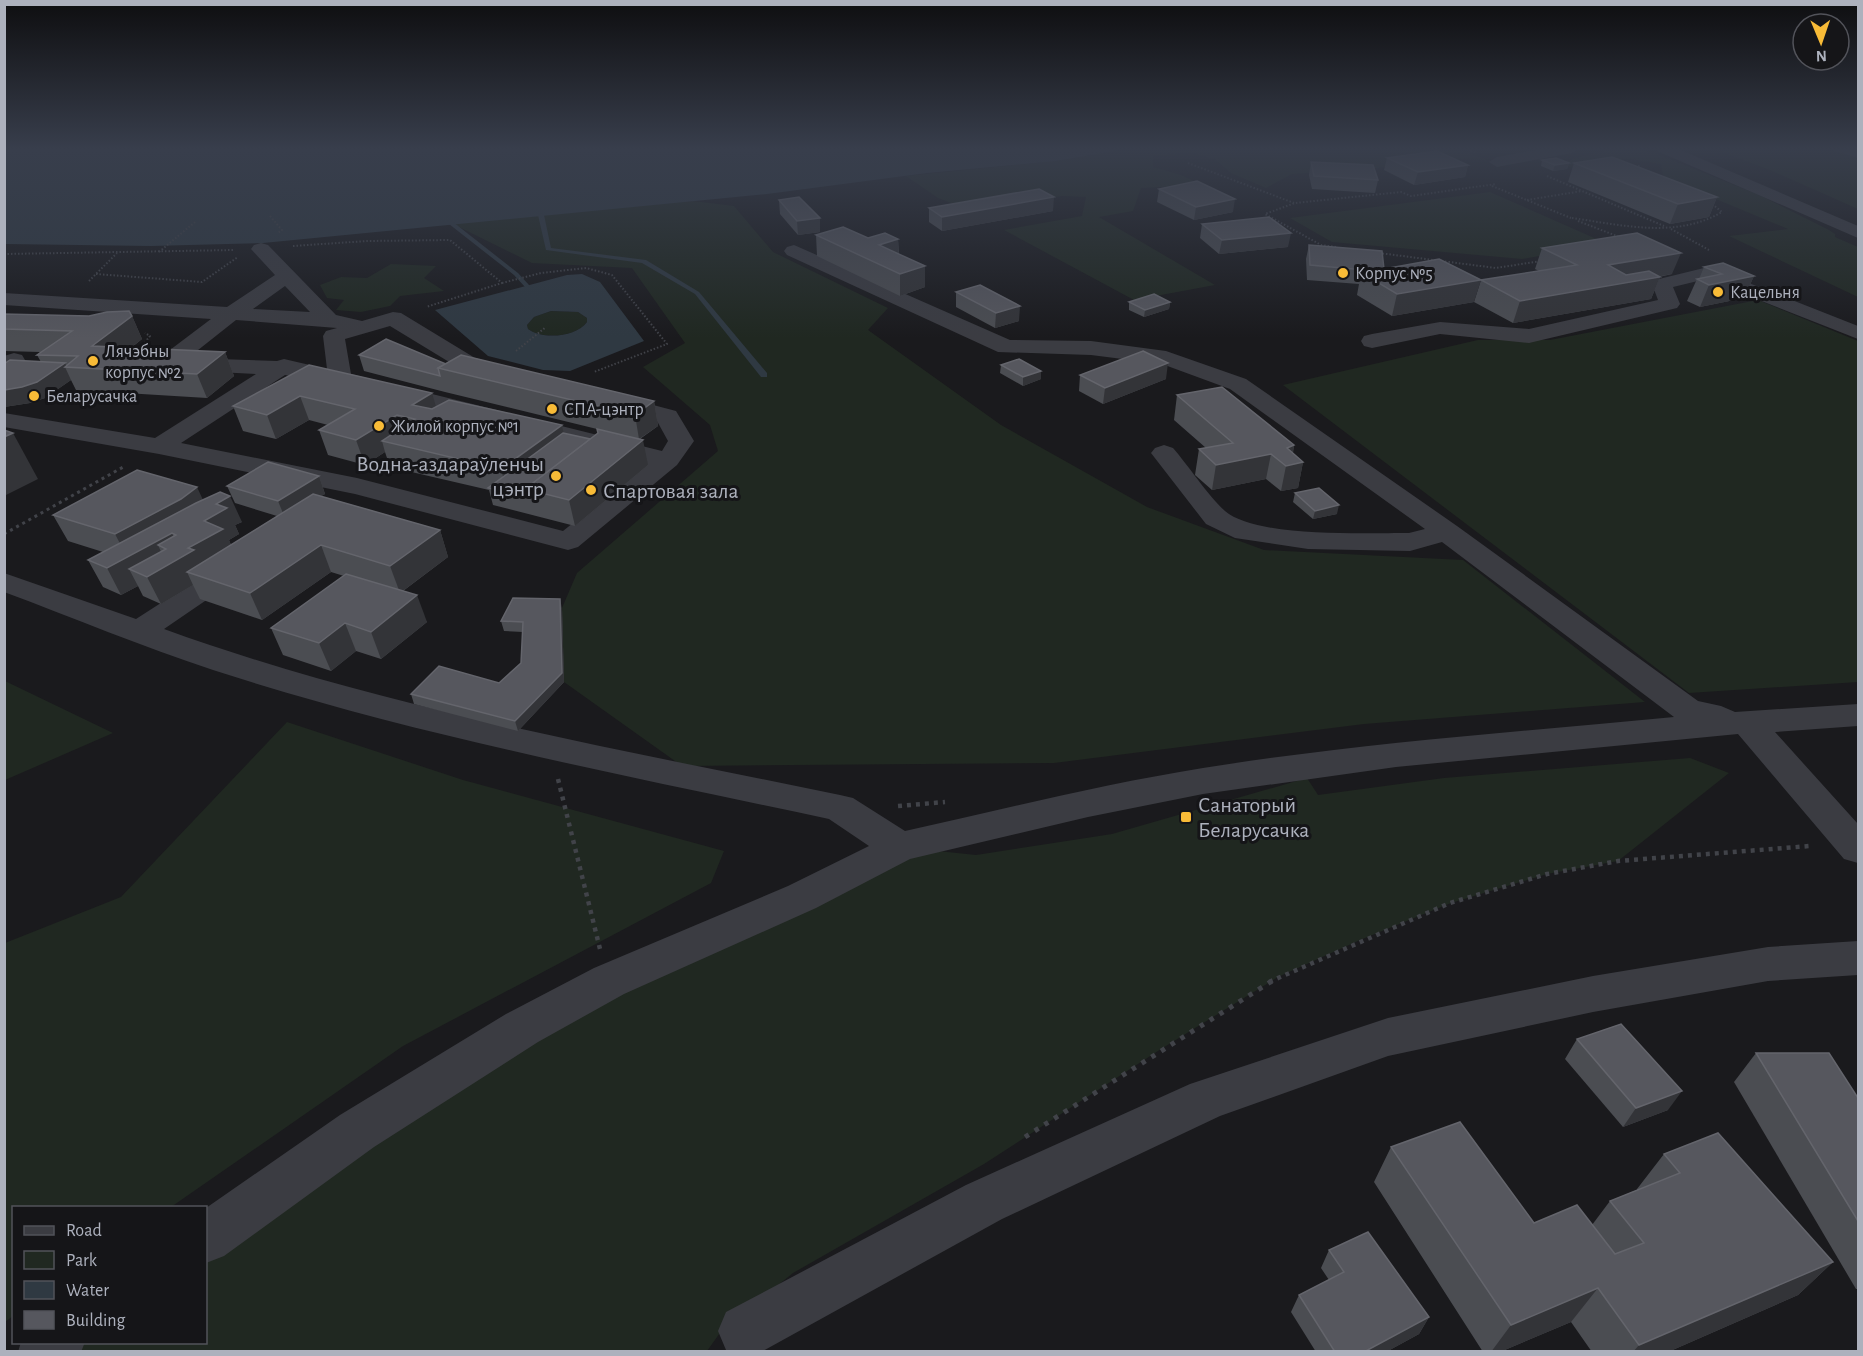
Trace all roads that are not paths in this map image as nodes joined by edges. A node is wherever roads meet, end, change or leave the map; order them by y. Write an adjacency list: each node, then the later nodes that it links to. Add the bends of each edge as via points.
1 (1808, 211): 2 (street)
2 (1858, 233)
3 (255, 249): 5 (street)
4 (794, 251): 19 (street, via 1006,347 1091,348 1166,358 1239,384)
5 (287, 276): 7 (street); 9 (street)
6 (4, 299): 7 (street)
7 (231, 314): 9 (street); 11 (street, via 166,364)
8 (1858, 333): 10 (street, via 1708,273 1662,284 1670,304 1529,336 1440,328)
9 (322, 339): 11 (street); 12 (street); 16 (street, via 393,318 466,363 666,416 681,441)
10 (1372, 341)
11 (282, 368): 12 (street); 14 (street)
12 (340, 378): 16 (street)
13 (4, 420): 14 (street)
14 (159, 446): 17 (street)
15 (1164, 453): 19 (street, via 1216,518 1245,532 1308,540 1410,542)
16 (668, 460): 17 (street, via 568,542)
17 (357, 486): 18 (street)
18 (328, 506)
19 (1447, 532): 24 (street, via 1688,711)
20 (259, 551): 22 (street)
21 (4, 582): 22 (street)
22 (140, 631): 26 (street, via 285,680 551,748 840,808)
23 (1858, 715): 24 (street)
24 (1747, 722): 25 (street); 26 (street, via 1396,755 1203,781)
25 (1856, 846)
26 (900, 847): 28 (street, via 802,897 609,981 522,1028 357,1131)
27 (1858, 958): 29 (street, via 1768,964 1593,994 1388,1037 1207,1099 984,1202)
28 (207, 1237)
29 (745, 1331)

